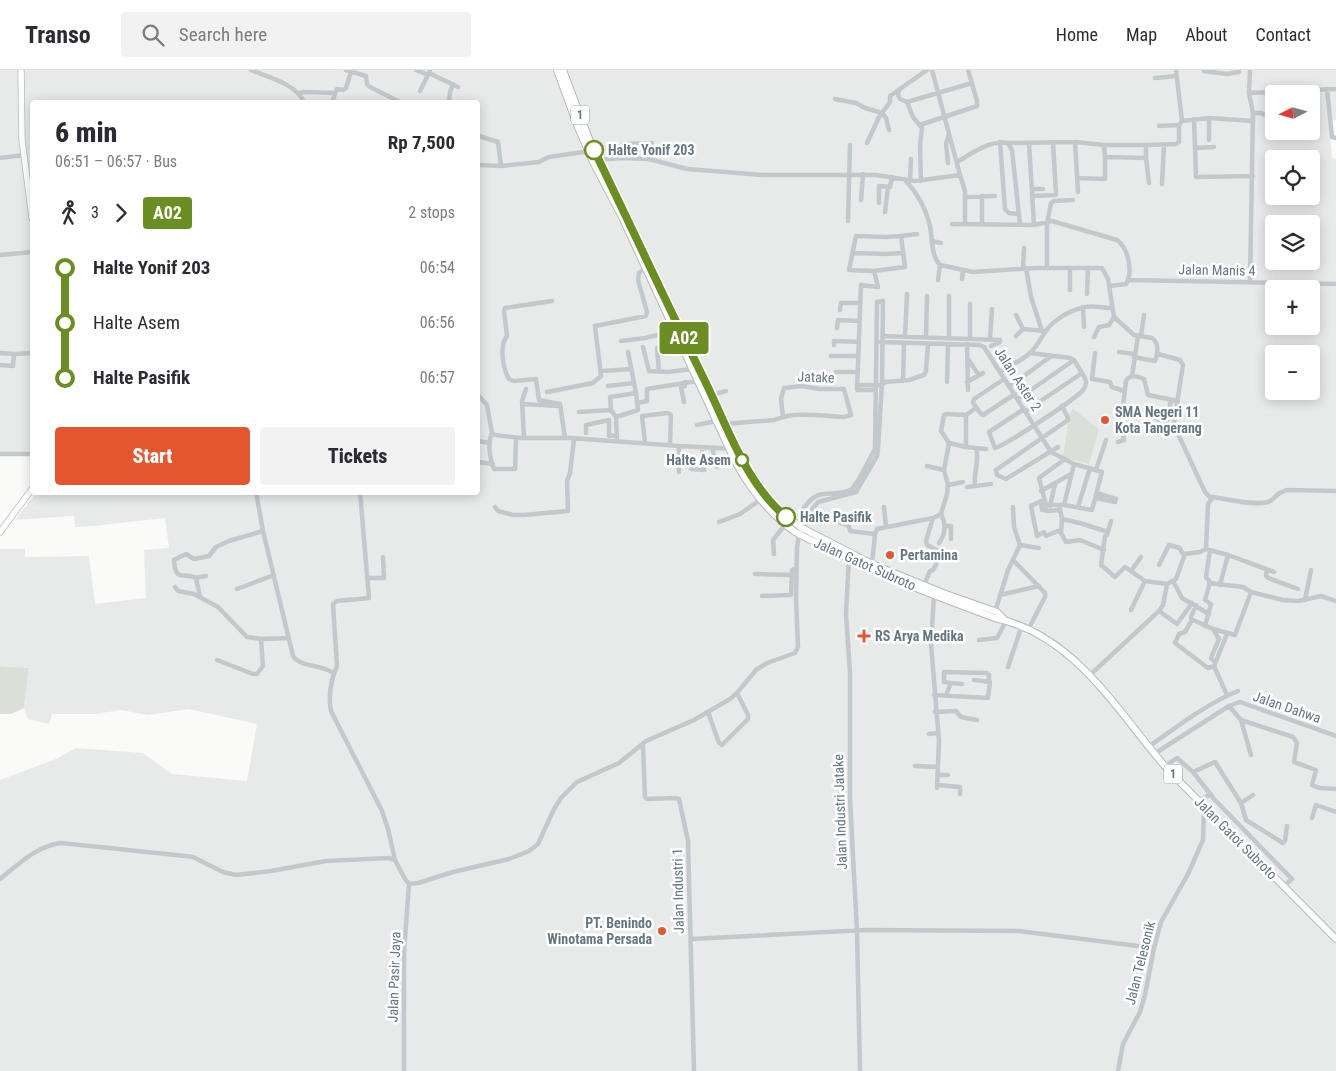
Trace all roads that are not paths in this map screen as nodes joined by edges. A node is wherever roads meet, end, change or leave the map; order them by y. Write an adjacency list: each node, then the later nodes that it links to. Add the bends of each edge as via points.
1 (21, 70): 60 (main road)
2 (251, 70): 21 (street)
3 (416, 70): 13 (street)
4 (557, 70): 59 (highway, Jalan Gatot Subroto / 1, via 577,125)
5 (563, 70): 59 (highway, Jalan Gatot Subroto / 1)
6 (927, 70): 19 (street)
7 (932, 70): 23 (street)
8 (968, 70): 16 (street)
9 (1239, 70): 12 (street, via 1227,74)
10 (1250, 70): 24 (street)
11 (348, 71): 22 (street, via 346,88); 28 (street, via 366,76 370,88)
12 (1204, 71)
13 (429, 73): 20 (street); 29 (street, via 456,86 450,92)
14 (1176, 73): 15 (street); 38 (street)
15 (1154, 78)
16 (972, 83): 23 (street); 34 (street, via 977,106)
17 (1327, 89): 18 (street); 24 (street); 44 (street, via 1332,137)
18 (1336, 89)
19 (899, 90): 30 (street, via 900,99); 31 (street, via 890,96 890,102)
20 (420, 91)
21 (298, 93): 22 (street); 26 (street)
22 (335, 93): 27 (street)
23 (938, 93): 30 (street); 34 (street)
24 (1249, 93): 32 (street)
25 (835, 99): 31 (street, via 852,101)
26 (303, 100)
27 (333, 100)
28 (396, 100)
29 (449, 100)
30 (907, 102): 39 (street)
31 (882, 113): 41 (street); 52 (street)
32 (1253, 113): 33 (street); 37 (street)
33 (1265, 115)
34 (944, 117): 39 (street); 42 (street)
35 (1209, 118): 36 (street); 37 (street); 45 (street)
36 (1194, 119): 38 (street); 57 (street)
37 (1253, 121): 74 (street)
38 (1181, 123): 40 (street); 56 (street, via 1178,143)
39 (920, 125): 78 (street)
40 (1159, 126)
41 (889, 130)
42 (950, 133): 67 (street); 68 (street, via 946,144)
43 (480, 136): 70 (street, via 497,141)
44 (1336, 138)
45 (1209, 140)
46 (1000, 142): 51 (street); 67 (street, via 986,145); 94 (street, via 1005,209)
47 (1029, 142): 48 (street); 51 (street); 82 (street)
48 (1053, 142): 49 (street); 87 (street, via 1056,195)
49 (1075, 142): 54 (street); 76 (street)
50 (652, 143): 63 (street, via 623,144)
51 (1008, 143): 94 (street, via 1012,150)
52 (867, 144)
53 (850, 145): 73 (street)
54 (1104, 145): 55 (street); 61 (street)
55 (1146, 145): 56 (street); 64 (street)
56 (1164, 145): 80 (street)
57 (1195, 148): 58 (street); 74 (street, via 1196,177)
58 (1214, 148)
59 (591, 150): 66 (highway, Jalan Gatot Subroto / 1); 70 (street, via 549,157 539,162)
60 (24, 155): 62 (street); 91 (main road)
61 (1105, 157): 64 (street); 76 (street, via 1105,179)
62 (0, 158)
63 (622, 158): 66 (street); 73 (street, via 655,160 687,169 763,175)
64 (1146, 158): 79 (street)
65 (911, 159): 77 (street)
66 (596, 161): 112 (highway, Jalan Gatot Subroto / 1)
67 (957, 162): 72 (street)
68 (948, 163)
69 (480, 165): 70 (street)
70 (500, 166)
71 (863, 174): 73 (street); 75 (street); 89 (street)
72 (960, 174): 78 (street); 88 (street)
73 (849, 175): 95 (street)
74 (1253, 176): 122 (street)
75 (892, 178): 77 (street); 81 (street)
76 (1077, 178): 84 (street)
77 (908, 181): 78 (street); 104 (street, via 929,222)
78 (921, 181)
79 (1148, 183)
80 (1162, 184)
81 (888, 187): 92 (street, via 879,186); 93 (street)
82 (1033, 189): 83 (street); 87 (street)
83 (1043, 189)
84 (1078, 192)
85 (982, 196): 86 (street); 88 (street); 98 (street)
86 (995, 196)
87 (1033, 196): 100 (street)
88 (966, 197): 97 (street)
89 (862, 200)
90 (1073, 200): 101 (street, via 1052,201)
91 (30, 202)
92 (878, 203)
93 (885, 212)
94 (1019, 214): 99 (street)
95 (848, 221)
96 (952, 224): 97 (street)
97 (965, 224): 98 (street)
98 (982, 224): 99 (street)
99 (1020, 224): 100 (street)
100 (1034, 225): 101 (street)
101 (1047, 225): 114 (street); 121 (street, via 1054,222 1120,242 1128,262)
102 (917, 234): 103 (street)
103 (901, 236): 108 (street, via 856,236); 109 (street)
104 (932, 241): 105 (street); 111 (street)
105 (942, 243)
106 (1024, 248): 113 (street)
107 (30, 252): 110 (street)
108 (852, 253): 109 (street); 117 (street, via 849,270)
109 (903, 253): 117 (street, via 905,267)
110 (0, 255)
111 (940, 265): 118 (street); 120 (street)
112 (648, 266): 144 (highway, Jalan Gatot Subroto / 1); 184 (street, via 639,273 638,280 646,316 595,326); 207 (highway, Jalan Gatot Subroto / 1)
113 (1025, 268): 114 (street); 118 (street); 145 (street, via 1031,297)
114 (1047, 268): 115 (street)
115 (1070, 268): 116 (street); 125 (street)
116 (1088, 268): 124 (street, via 1102,268 1108,276); 127 (street)
117 (874, 271): 131 (street, via 878,287 861,285)
118 (962, 271): 119 (street)
119 (962, 279)
120 (938, 280)
121 (1128, 280): 122 (street, Jalan Manis 4); 124 (street, Jalan Manis 4, via 1126,284)
122 (1250, 282): 123 (street, Jalan Manis 4)
123 (1336, 284)
124 (1109, 286): 135 (street)
125 (1070, 290)
126 (907, 294): 147 (street)
127 (1088, 294)
128 (927, 296): 148 (street)
129 (949, 296): 151 (street)
130 (552, 301): 215 (street, via 505,308 507,336 502,348 509,379 536,379 539,400)
131 (860, 303): 136 (street, via 841,304); 140 (street)
132 (970, 304): 153 (street)
133 (1083, 307): 135 (street); 141 (street); 145 (street, via 1055,320)
134 (992, 308): 154 (street)
135 (1112, 308): 139 (street)
136 (840, 310)
137 (1016, 314): 143 (street)
138 (1144, 315): 150 (street)
139 (1114, 317): 150 (street); 152 (street, via 1108,325 1100,326)
140 (859, 321): 142 (street, via 838,320); 156 (street)
141 (1084, 327)
142 (837, 328)
143 (1023, 329): 145 (street); 149 (street)
144 (674, 331): 155 (street); 183 (highway, Jalan Gatot Subroto / 1)
145 (1044, 331): 172 (street, via 1040,343)
146 (882, 336): 147 (street); 157 (street, via 884,302 878,301); 158 (street)
147 (905, 336): 148 (street)
148 (926, 336): 151 (street)
149 (1016, 336)
150 (1139, 336): 174 (street, via 1154,338); 175 (street)
151 (950, 337): 153 (street)
152 (1094, 337)
153 (970, 338): 154 (street)
154 (990, 339): 164 (street, via 1000,341)
155 (620, 341)
156 (859, 342): 163 (street, via 834,342); 177 (street)
157 (876, 342): 158 (street, Jalan Aster 2); 198 (street)
158 (882, 342): 159 (street, Jalan Aster 2); 198 (street)
159 (904, 343): 160 (street, Jalan Aster 2); 193 (street)
160 (928, 344): 161 (street, Jalan Aster 2); 193 (street, via 926,373)
161 (948, 344): 162 (street, Jalan Aster 2); 195 (street)
162 (967, 344): 179 (street); 188 (street, Jalan Aster 2, via 984,347)
163 (834, 345)
164 (991, 346)
165 (643, 347): 185 (street, via 648,370)
166 (657, 348): 185 (street)
167 (30, 352): 171 (street)
168 (30, 352): 181 (street, via 14,354 14,366)
169 (628, 352): 182 (street)
170 (1119, 352): 175 (street)
171 (0, 353)
172 (1030, 353): 178 (street); 188 (street)
173 (1095, 353): 204 (street, via 1092,378 1110,382 1112,387)
174 (1158, 354): 175 (street, via 1152,361); 211 (street, via 1182,362)
175 (1134, 355): 190 (street)
176 (832, 356): 177 (street)
177 (858, 356): 187 (street)
178 (1050, 357): 180 (street); 200 (street)
179 (967, 358): 196 (street); 196 (street, via 981,374)
180 (1074, 360): 189 (street); 208 (street)
181 (0, 365)
182 (631, 369): 184 (street); 197 (street)
183 (692, 369): 185 (street); 192 (highway, Jalan Gatot Subroto / 1)
184 (602, 371): 205 (street, via 594,382)
185 (659, 371)
186 (836, 372): 187 (street)
187 (858, 372): 198 (street, via 856,390)
188 (1000, 372): 191 (street, Jalan Aster 2)
189 (1081, 374): 216 (street, via 1086,382 1082,391); 219 (street)
190 (1132, 376): 204 (street, via 1126,380); 210 (street, via 1144,379 1148,395)
191 (1004, 379): 200 (street, Jalan Aster 2); 217 (street, via 974,400)
192 (697, 381): 194 (street); 226 (highway, Jalan Gatot Subroto / 1)
193 (903, 381): 198 (street)
194 (685, 382): 212 (street, via 681,387); 213 (street, via 647,389 647,401)
195 (947, 382)
196 (968, 382): 202 (street)
197 (634, 383): 199 (street); 206 (street)
198 (880, 384): 258 (street)
199 (608, 386)
200 (1010, 386): 208 (street, Jalan Aster 2)
201 (526, 388): 214 (street)
202 (968, 390)
203 (726, 391): 207 (street)
204 (1124, 391): 221 (street)
205 (547, 392)
206 (636, 392): 213 (street); 218 (street, via 611,397)
207 (712, 395): 226 (highway, Jalan Gatot Subroto / 1)
208 (1016, 396): 217 (street, via 983,415); 219 (street, Jalan Aster 2)
209 (480, 397): 231 (street, via 487,405)
210 (1171, 400): 211 (street); 229 (street)
211 (1178, 401): 230 (street)
212 (684, 402)
213 (638, 403): 223 (street, via 637,411)
214 (523, 404): 215 (street); 234 (street)
215 (561, 406): 235 (street)
216 (1062, 406): 227 (street); 237 (street, via 1068,420)
217 (976, 408): 222 (street)
218 (610, 410): 220 (street); 223 (street); 225 (street)
219 (1025, 410): 227 (street, Jalan Aster 2); 227 (street, via 990,431 995,448)
220 (579, 412)
221 (1122, 414): 229 (street, via 1152,416); 241 (street, via 1119,418 1124,440)
222 (966, 415): 244 (street, via 944,415 941,431); 248 (street)
223 (616, 417): 236 (street)
224 (783, 417): 224 (street, Jatake, via 844,417 851,415 844,390 802,386 784,388 781,399); 226 (street)
225 (609, 420): 232 (street, via 586,424); 236 (street, via 609,436)
226 (720, 424): 228 (street); 252 (highway, Jalan Gatot Subroto / 1); 253 (highway, Jalan Gatot Subroto / 1)
227 (1034, 424): 237 (street, Jalan Aster 2)
228 (697, 425)
229 (1166, 425): 230 (street)
230 (1173, 429): 282 (street, via 1204,492)
231 (492, 432): 233 (street); 242 (street)
232 (586, 433)
233 (516, 438): 234 (street); 261 (street, via 515,469 494,469)
234 (524, 438): 235 (street)
235 (565, 438): 238 (street)
236 (617, 438): 238 (street); 243 (street)
237 (1043, 438): 255 (street, Jalan Aster 2); 255 (street, via 996,470 997,475 1006,479)
238 (574, 439): 285 (street, via 567,481 568,511 513,515)
239 (1106, 440): 268 (street)
240 (480, 441): 242 (street)
241 (1118, 442)
242 (489, 443): 261 (street)
243 (645, 443): 245 (street); 245 (street, via 642,416 668,413)
244 (949, 443): 248 (street); 267 (street)
245 (670, 446): 246 (street)
246 (680, 446): 247 (street); 269 (street)
247 (702, 447): 250 (street); 266 (street, via 704,470)
248 (966, 447): 251 (street)
249 (1058, 447): 255 (street)
250 (712, 448): 252 (street); 264 (street)
251 (976, 448): 254 (street); 275 (street)
252 (729, 449): 253 (street); 283 (highway, Jalan Gatot Subroto / 1)
253 (737, 449): 303 (highway, Jalan Gatot Subroto / 1, via 764,494)
254 (986, 449)
255 (1051, 452): 259 (street)
256 (0, 454): 257 (street)
257 (30, 454)
258 (875, 455): 290 (street, via 852,490 813,497); 292 (street, via 856,492 818,502)
259 (1064, 459): 262 (street); 278 (street, via 1039,478)
260 (480, 462): 261 (street)
261 (493, 464)
262 (1074, 464): 265 (street); 270 (street)
263 (927, 466): 267 (street)
264 (717, 467)
265 (1090, 468): 268 (street); 288 (street)
266 (692, 469)
267 (944, 470): 272 (street)
268 (1096, 470): 288 (street, via 1102,472 1092,510)
269 (679, 472)
270 (1071, 474): 274 (street); 289 (street)
271 (963, 482): 272 (street)
272 (948, 484): 291 (street)
273 (991, 484): 275 (street)
274 (1055, 484): 278 (street); 284 (street)
275 (975, 486): 276 (street)
276 (967, 487)
277 (30, 491): 298 (main road)
278 (1041, 491): 284 (street)
279 (1336, 491): 282 (street, via 1287,490 1272,500 1262,502)
280 (257, 495): 302 (street)
281 (360, 495): 333 (street)
282 (1211, 498): 313 (street, via 1208,504)
283 (760, 500): 296 (street, via 740,514); 299 (highway, Jalan Gatot Subroto / 1)
284 (1050, 506): 289 (street)
285 (495, 507)
286 (884, 507): 301 (street)
287 (1013, 507): 310 (street, via 1014,527)
288 (1078, 507): 289 (street)
289 (1061, 508): 294 (street); 306 (street, via 1042,510 1041,501 1031,506 1037,536 1044,532 1046,536 1058,531)
290 (801, 511): 292 (street); 303 (street)
291 (941, 514): 293 (street); 300 (street)
292 (809, 516): 303 (street)
293 (933, 518): 301 (street); 338 (street, via 926,541 937,550 936,565 930,570)
294 (1062, 519): 305 (street); 306 (street)
295 (1110, 521): 305 (street)
296 (719, 522)
297 (838, 522): 307 (street, via 850,526 850,531)
298 (2, 525): 304 (main road)
299 (785, 525): 303 (highway, Jalan Gatot Subroto / 1); 314 (street, via 773,540)
300 (945, 526): 308 (street, via 951,526); 309 (street)
301 (886, 527): 307 (street, via 877,529)
302 (263, 531): 329 (street); 332 (street, via 218,546 209,556 194,559 186,554 174,560 174,568 180,575)
303 (800, 531): 316 (highway, Jalan Gatot Subroto / 1); 316 (highway, Jalan Gatot Subroto / 1); 323 (street)
304 (0, 532)
305 (1108, 532): 312 (street)
306 (1061, 533): 312 (street, via 1066,542 1080,540)
307 (875, 534): 322 (street)
308 (950, 539)
309 (939, 543)
310 (1020, 545): 311 (street); 318 (street)
311 (1039, 548)
312 (1104, 550): 326 (street, via 1101,565 1114,577 1125,567)
313 (1208, 550): 315 (street); 317 (street); 336 (street, via 1206,577)
314 (774, 554)
315 (1185, 554): 321 (street, via 1180,548 1169,545); 335 (street)
316 (849, 555): 322 (highway, Jalan Gatot Subroto / 1); 412 (street, Jalan Industri Jatake, via 846,614)
317 (1228, 555): 324 (street); 339 (street)
318 (1015, 556): 340 (street); 346 (street)
319 (383, 557): 333 (street, via 384,578)
320 (1141, 557): 326 (street)
321 (1159, 565)
322 (871, 566): 338 (highway, Jalan Gatot Subroto / 1); 345 (highway, Jalan Gatot Subroto / 1)
323 (796, 568): 330 (street); 377 (street, via 797,650 756,670)
324 (1266, 570): 327 (street); 343 (street, via 1268,578)
325 (1311, 570): 349 (street)
326 (1130, 571): 334 (street)
327 (1274, 572)
328 (755, 574): 330 (street)
329 (274, 575): 342 (street); 363 (street)
330 (792, 575): 347 (street, via 792,594)
331 (206, 576): 332 (street)
332 (196, 578): 348 (street)
333 (367, 578): 370 (street, via 369,598 333,604 337,666)
334 (1145, 581): 337 (street); 352 (street)
335 (1174, 581): 337 (street); 351 (street, via 1180,596)
336 (1210, 583): 339 (street); 355 (street, via 1205,600 1211,604)
337 (1167, 584): 353 (street)
338 (924, 585): 354 (highway, Jalan Gatot Subroto / 1)
339 (1220, 585): 344 (street, via 1243,587)
340 (1039, 586): 346 (street); 358 (street, via 1045,597)
341 (175, 587): 348 (street, via 178,591)
342 (237, 589)
343 (1298, 589)
344 (1250, 592): 349 (street, via 1283,600); 361 (street, via 1236,634)
345 (934, 594): 356 (highway, Jalan Gatot Subroto / 1); 362 (street)
346 (1000, 595): 354 (street)
347 (762, 596)
348 (200, 597): 364 (street, via 222,610 247,637)
349 (1305, 600): 350 (street, via 1321,596)
350 (1336, 601)
351 (1194, 604): 353 (street, via 1178,624); 355 (street); 357 (street)
352 (1130, 610)
353 (1159, 611): 371 (street)
354 (994, 612): 356 (highway, Jalan Gatot Subroto / 1)
355 (1209, 614): 359 (street)
356 (1005, 619): 358 (highway, Jalan Gatot Subroto / 1); 366 (street, via 997,638)
357 (1192, 620): 359 (street); 368 (street, via 1175,643 1208,668)
358 (1025, 626): 369 (street); 371 (highway, Jalan Gatot Subroto / 1, via 1063,650)
359 (1205, 626): 360 (street)
360 (1213, 629): 361 (street); 368 (street, via 1219,639 1211,658)
361 (1227, 634): 368 (street)
362 (931, 637): 365 (street); 378 (street)
363 (288, 638): 364 (street); 370 (street, via 297,661)
364 (261, 639): 367 (street, via 263,666 257,674)
365 (944, 639)
366 (979, 640)
367 (217, 660)
368 (1215, 664): 380 (street)
369 (1008, 667)
370 (333, 672): 408 (street, via 331,711 382,811)
371 (1090, 675): 390 (highway, Jalan Gatot Subroto / 1)
372 (974, 680): 373 (street)
373 (989, 682): 374 (street, via 987,673 944,672 944,682); 379 (street, via 988,699)
374 (951, 683): 375 (street); 379 (street)
375 (962, 684)
376 (1238, 691): 380 (street)
377 (738, 693): 382 (street); 382 (street, via 748,719 722,745)
378 (934, 695): 379 (street); 383 (street)
379 (946, 695)
380 (1228, 696): 390 (street)
381 (1229, 706): 385 (street); 388 (street, Jalan Dahwa, via 1240,702); 391 (street)
382 (708, 712): 389 (street)
383 (935, 712): 384 (street, via 956,711 961,717); 386 (street)
384 (977, 720)
385 (1240, 720): 392 (street); 399 (street, via 1294,737 1297,743 1294,762 1316,770 1312,785)
386 (938, 733): 387 (street); 395 (street)
387 (929, 734)
388 (1336, 736)
389 (643, 745): 410 (street, via 616,765 571,787 554,809 538,844 529,851); 413 (street, Jalan Industri 1, via 645,797 678,798 680,802 688,841)
390 (1148, 747): 391 (highway, Jalan Gatot Subroto / 1)
391 (1154, 754): 394 (highway, Jalan Gatot Subroto / 1)
392 (1251, 755)
393 (915, 766): 395 (street)
394 (1165, 766): 396 (street, via 1177,758); 403 (highway, Jalan Gatot Subroto / 1)
395 (938, 767): 397 (street)
396 (1193, 772): 401 (street); 404 (street, via 1215,762)
397 (938, 775): 398 (street); 400 (street, via 938,787 960,787)
398 (948, 775)
399 (1336, 789)
400 (960, 794)
401 (1211, 794): 403 (street); 411 (street, via 1292,879)
402 (1253, 795): 404 (street)
403 (1202, 803): 411 (highway, Jalan Gatot Subroto / 1); 415 (street, Jalan Telesonik, via 1205,821 1202,844 1164,914)
404 (1241, 803): 407 (street, via 1246,820 1283,843)
405 (1336, 812): 406 (street, via 1316,805)
406 (1312, 818)
407 (1287, 826)
408 (395, 860): 409 (street, via 339,860 231,874 193,857 61,843 47,845 34,852); 410 (street)
409 (0, 879)
410 (409, 884): 416 (street, Jalan Pasir Jaya, via 404,952)
411 (1284, 886): 414 (highway, Jalan Gatot Subroto / 1)
412 (857, 931): 413 (street); 415 (street, via 1019,931); 418 (street, Jalan Industri Jatake)
413 (690, 939): 417 (street, Jalan Industri 1)
414 (1336, 939)
415 (1154, 948): 419 (street, Jalan Telesonik, via 1145,995 1123,1044)
416 (404, 1071)
417 (694, 1071)
418 (860, 1071)
419 (1118, 1071)

